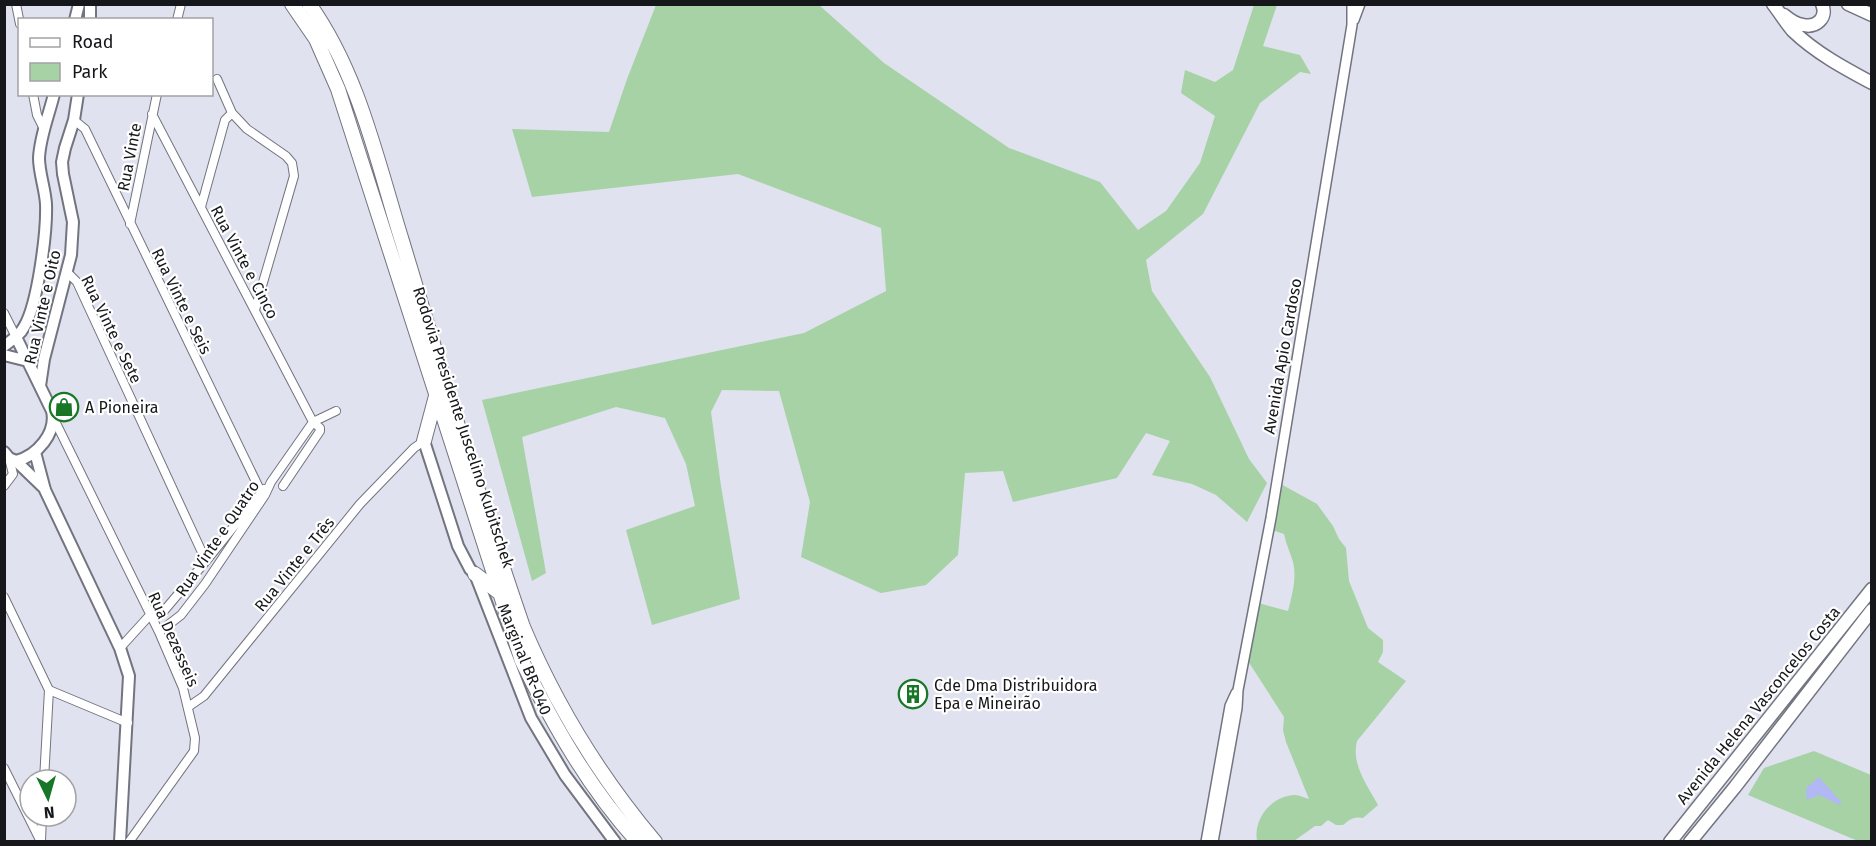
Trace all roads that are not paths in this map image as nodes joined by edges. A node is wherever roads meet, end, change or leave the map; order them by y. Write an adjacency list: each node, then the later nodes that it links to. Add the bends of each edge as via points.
1 (309, 4): 63 (highway, Rodovia Presidente Juscelino Kubitschek, via 346,70 371,139 523,627 577,735)
2 (1352, 4): 9 (street, Avenida Apio Cardoso)
3 (1360, 4): 9 (street, Avenida Apio Cardoso)
4 (1822, 4): 7 (highway, via 1822,19 1813,26 1793,22)
5 (1848, 4): 8 (highway)
6 (292, 5): 30 (highway, Rodovia Presidente Juscelino Kubitschek, via 316,39 338,89)
7 (1775, 7): 11 (highway, via 1806,42 1840,67)
8 (1872, 15)
9 (1352, 25): 53 (street, Avenida Apio Cardoso, via 1271,518)
10 (217, 79): 16 (street)
11 (1872, 83)
12 (33, 96): 19 (street)
13 (53, 96): 19 (main road, Rua Vinte e Oito)
14 (78, 96): 18 (main road, Rua Vinte e Oito)
15 (156, 96): 17 (street, Rua Vinte)
16 (232, 112): 20 (street, via 225,120); 23 (street, via 248,129 286,156 294,176)
17 (152, 114): 20 (street, Rua Vinte e Cinco); 21 (street, Rua Vinte)
18 (74, 120): 21 (street, Rua Vinte e Seis, via 85,129); 22 (main road, Rua Vinte e Oito, via 62,162 73,222)
19 (44, 129): 25 (main road, Rua Vinte e Oito, via 39,158 46,201 42,254 29,319)
20 (201, 207): 23 (street, Rua Vinte e Cinco)
21 (130, 225): 42 (street, Rua Vinte e Seis)
22 (68, 273): 29 (main road, Rua Vinte e Oito); 43 (street, Rua Vinte e Sete, via 77,282)
23 (255, 310): 33 (street, Rua Vinte e Cinco)
24 (4, 314): 25 (street)
25 (16, 337): 26 (main road); 28 (main road)
26 (4, 346)
27 (4, 355): 28 (main road)
28 (28, 361): 29 (main road)
29 (39, 386): 32 (main road)
30 (436, 396): 35 (highway); 46 (highway, Rodovia Presidente Juscelino Kubitschek)
31 (336, 411): 33 (street, Rua Vinte e Quatro)
32 (53, 417): 34 (main road); 36 (street, Rua Dezesseis)
33 (313, 422): 40 (street, via 320,431); 42 (street, Rua Vinte e Quatro)
34 (45, 439): 36 (street); 37 (main road)
35 (424, 441): 44 (main road, Marginal BR-040, via 458,546); 54 (street, Rua Vinte e Três, via 360,504 204,696)
36 (66, 442): 49 (street, Rua Dezesseis)
37 (35, 452): 38 (main road); 41 (main road)
38 (10, 457): 39 (street, via 13,474); 41 (main road)
39 (4, 486)
40 (283, 486)
41 (45, 489): 51 (main road)
42 (263, 493): 43 (street, Rua Vinte e Quatro); 50 (street, Rua Vinte e Quatro, via 199,592 181,615)
43 (207, 561): 49 (street, Rua Vinte e Quatro, via 163,612)
44 (475, 574): 46 (highway); 61 (main road, Marginal BR-040, via 531,718 565,775)
45 (1872, 589): 66 (highway, Avenida Helena Vasconcelos Costa)
46 (501, 594): 62 (highway, Rodovia Presidente Juscelino Kubitschek, via 522,661 551,718 582,771)
47 (4, 597): 52 (street)
48 (1872, 610): 67 (highway, Avenida Helena Vasconcelos Costa)
49 (150, 615): 50 (street, Rua Dezesseis); 51 (street, Rua Vinte e Quatro)
50 (159, 632): 54 (street, Rua Dezesseis)
51 (120, 648): 55 (main road, via 129,676)
52 (49, 690): 55 (street); 57 (street)
53 (1238, 690): 64 (street, Avenida Apio Cardoso, via 1230,706); 65 (street, Avenida Apio Cardoso)
54 (189, 707): 60 (street, Rua Dezesseis, via 194,751)
55 (128, 723): 59 (main road)
56 (4, 768): 58 (street)
57 (45, 768)
58 (41, 842)
59 (120, 842)
60 (129, 842)
61 (615, 842)
62 (638, 842)
63 (655, 842)
64 (1206, 842)
65 (1213, 842)
66 (1670, 842)
67 (1690, 842)

